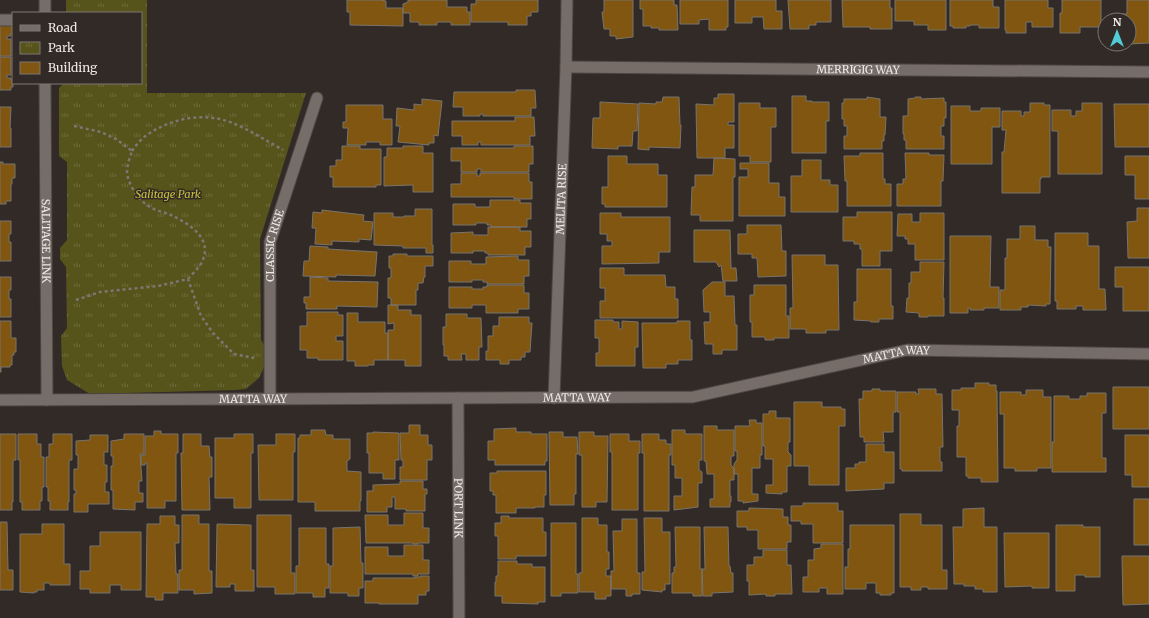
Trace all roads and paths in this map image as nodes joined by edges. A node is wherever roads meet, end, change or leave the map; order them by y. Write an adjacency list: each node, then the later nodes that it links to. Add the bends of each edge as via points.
1 (45, 0): 3 (street)
2 (567, 0): 6 (street, MELITA RISE)
3 (45, 12)
4 (0, 20): 5 (street)
5 (12, 20)
6 (566, 68): 7 (street, MERRIGIG WAY); 18 (street, MELITA RISE)
7 (1149, 72)
8 (45, 84): 21 (street, SALITAGE LINK)
9 (317, 98): 19 (street, CLASSIC RISE, via 270,242)
10 (74, 126): 11 (path, via 101,132)
11 (132, 150): 12 (path, via 146,135 170,123 198,117 218,118 235,124); 13 (path, via 127,171 129,182 139,198 149,206 173,216 196,230 202,238 205,248 202,262)
12 (285, 152)
13 (188, 279): 14 (path, via 158,286 100,292); 16 (path, via 201,316 213,333 234,354)
14 (76, 300)
15 (1149, 354): 18 (street, MATTA WAY, via 907,350 693,397)
16 (257, 359)
17 (458, 398): 18 (street, MATTA WAY); 19 (street, MATTA WAY); 22 (street, PORT LINK)
18 (554, 398)
19 (270, 399): 21 (street, MATTA WAY)
20 (0, 400): 21 (street, MATTA WAY)
21 (47, 400)
22 (459, 618)

